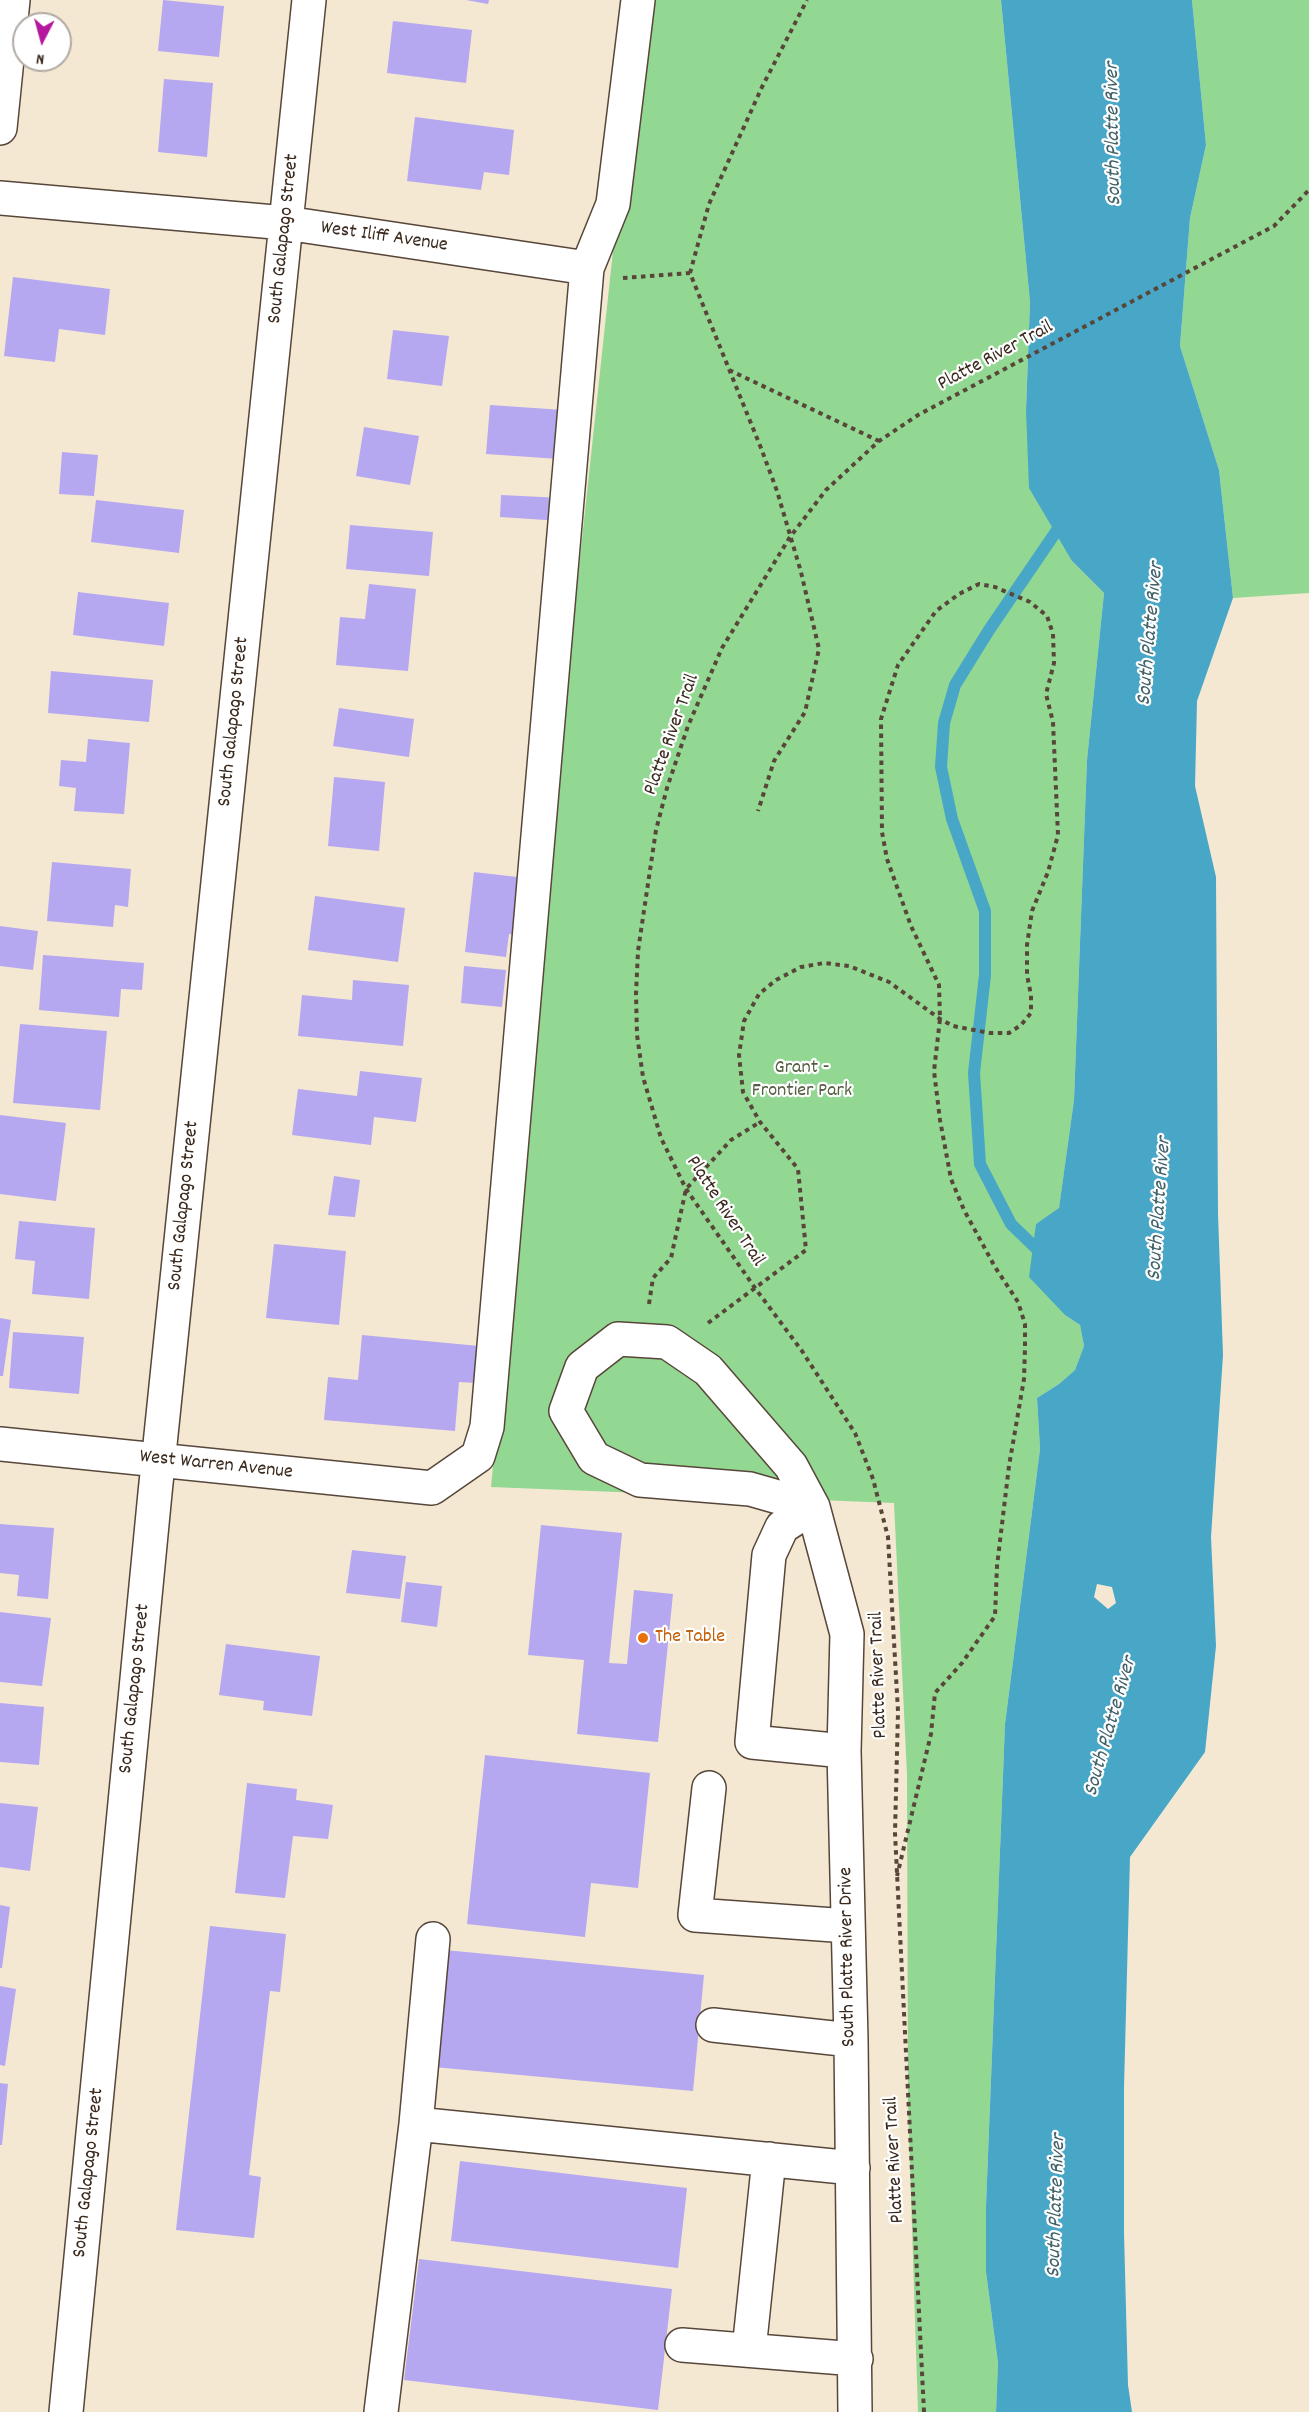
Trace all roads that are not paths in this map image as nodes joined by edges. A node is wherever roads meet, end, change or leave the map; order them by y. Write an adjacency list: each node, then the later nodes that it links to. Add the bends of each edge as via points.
1 (13, 0): 4 (street)
2 (309, 0): 6 (street, South Galapago Street)
3 (638, 0): 7 (street, via 613,204)
4 (0, 128)
5 (0, 198): 6 (street, West Iliff Avenue)
6 (286, 223): 7 (street, West Iliff Avenue); 9 (street, South Galapago Street)
7 (587, 268): 9 (street, West Warren Avenue, via 487,1427 478,1456 432,1488)
8 (0, 1444): 9 (street, West Warren Avenue)
9 (159, 1460): 23 (street, South Galapago Street)
10 (813, 1507): 10 (street, South Platte River Drive, via 791,1466 708,1370 667,1342 618,1339 582,1367 566,1411 594,1458 640,1480 750,1489); 11 (street, South Platte River Drive, via 847,1634); 11 (street, via 782,1527 769,1555 752,1742)
11 (844, 1751): 13 (street, South Platte River Drive)
12 (709, 1788): 13 (street, via 695,1915)
13 (848, 1926): 16 (street, South Platte River Drive)
14 (434, 1939): 17 (street)
15 (713, 2025): 16 (street)
16 (851, 2040): 19 (street, South Platte River Drive)
17 (416, 2124): 18 (street); 24 (street)
18 (769, 2159): 19 (street); 21 (street)
19 (853, 2168): 22 (street, South Platte River Drive)
20 (682, 2345): 21 (street)
21 (749, 2350): 22 (street)
22 (856, 2359): 25 (street, South Platte River Drive)
23 (66, 2412)
24 (381, 2412)
25 (855, 2412)

